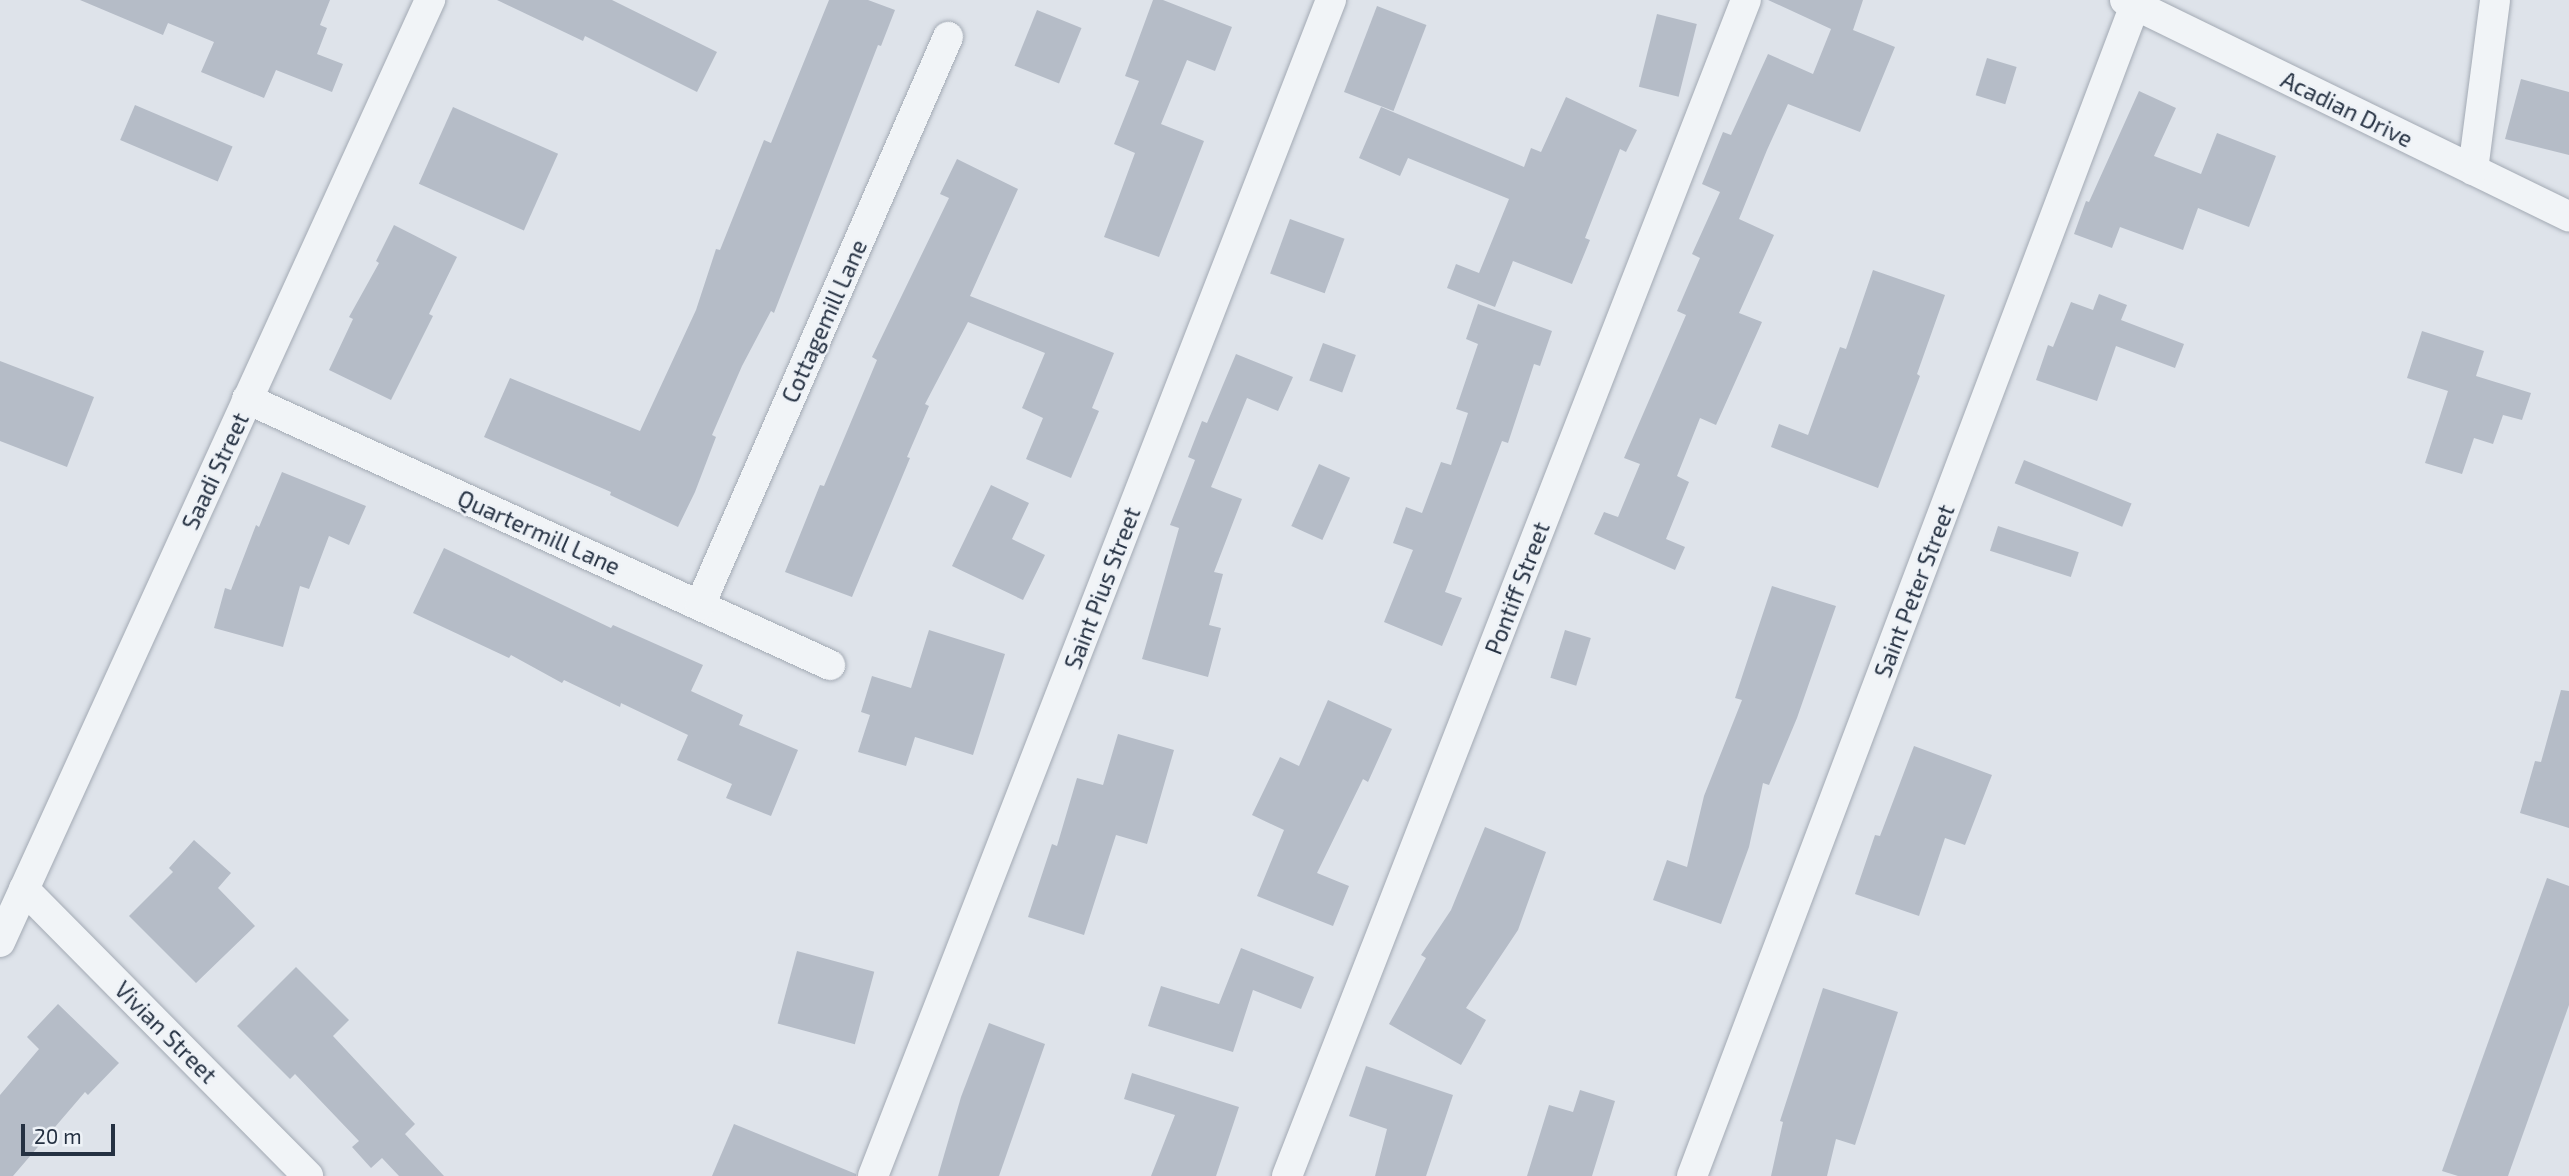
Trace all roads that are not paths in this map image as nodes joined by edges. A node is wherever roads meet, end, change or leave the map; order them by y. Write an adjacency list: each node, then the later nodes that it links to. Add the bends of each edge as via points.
1 (430, 0): 9 (street, Saadi Street)
2 (1331, 0): 15 (street, Saint Pius Street)
3 (1746, 0): 16 (street, Pontiff Street)
4 (2495, 0): 7 (street)
5 (2130, 3): 7 (street, Acadian Drive); 17 (street, Saint Peter Street)
6 (948, 37): 10 (street, Cottagemill Lane)
7 (2473, 170): 8 (street, Acadian Drive)
8 (2569, 217)
9 (247, 399): 10 (street, Quartermill Lane); 12 (street, Saadi Street)
10 (700, 605): 11 (street, Quartermill Lane)
11 (830, 665)
12 (24, 889): 13 (street, Saadi Street); 14 (street, Vivian Street)
13 (0, 942)
14 (308, 1176)
15 (873, 1176)
16 (1287, 1176)
17 (1692, 1176)

